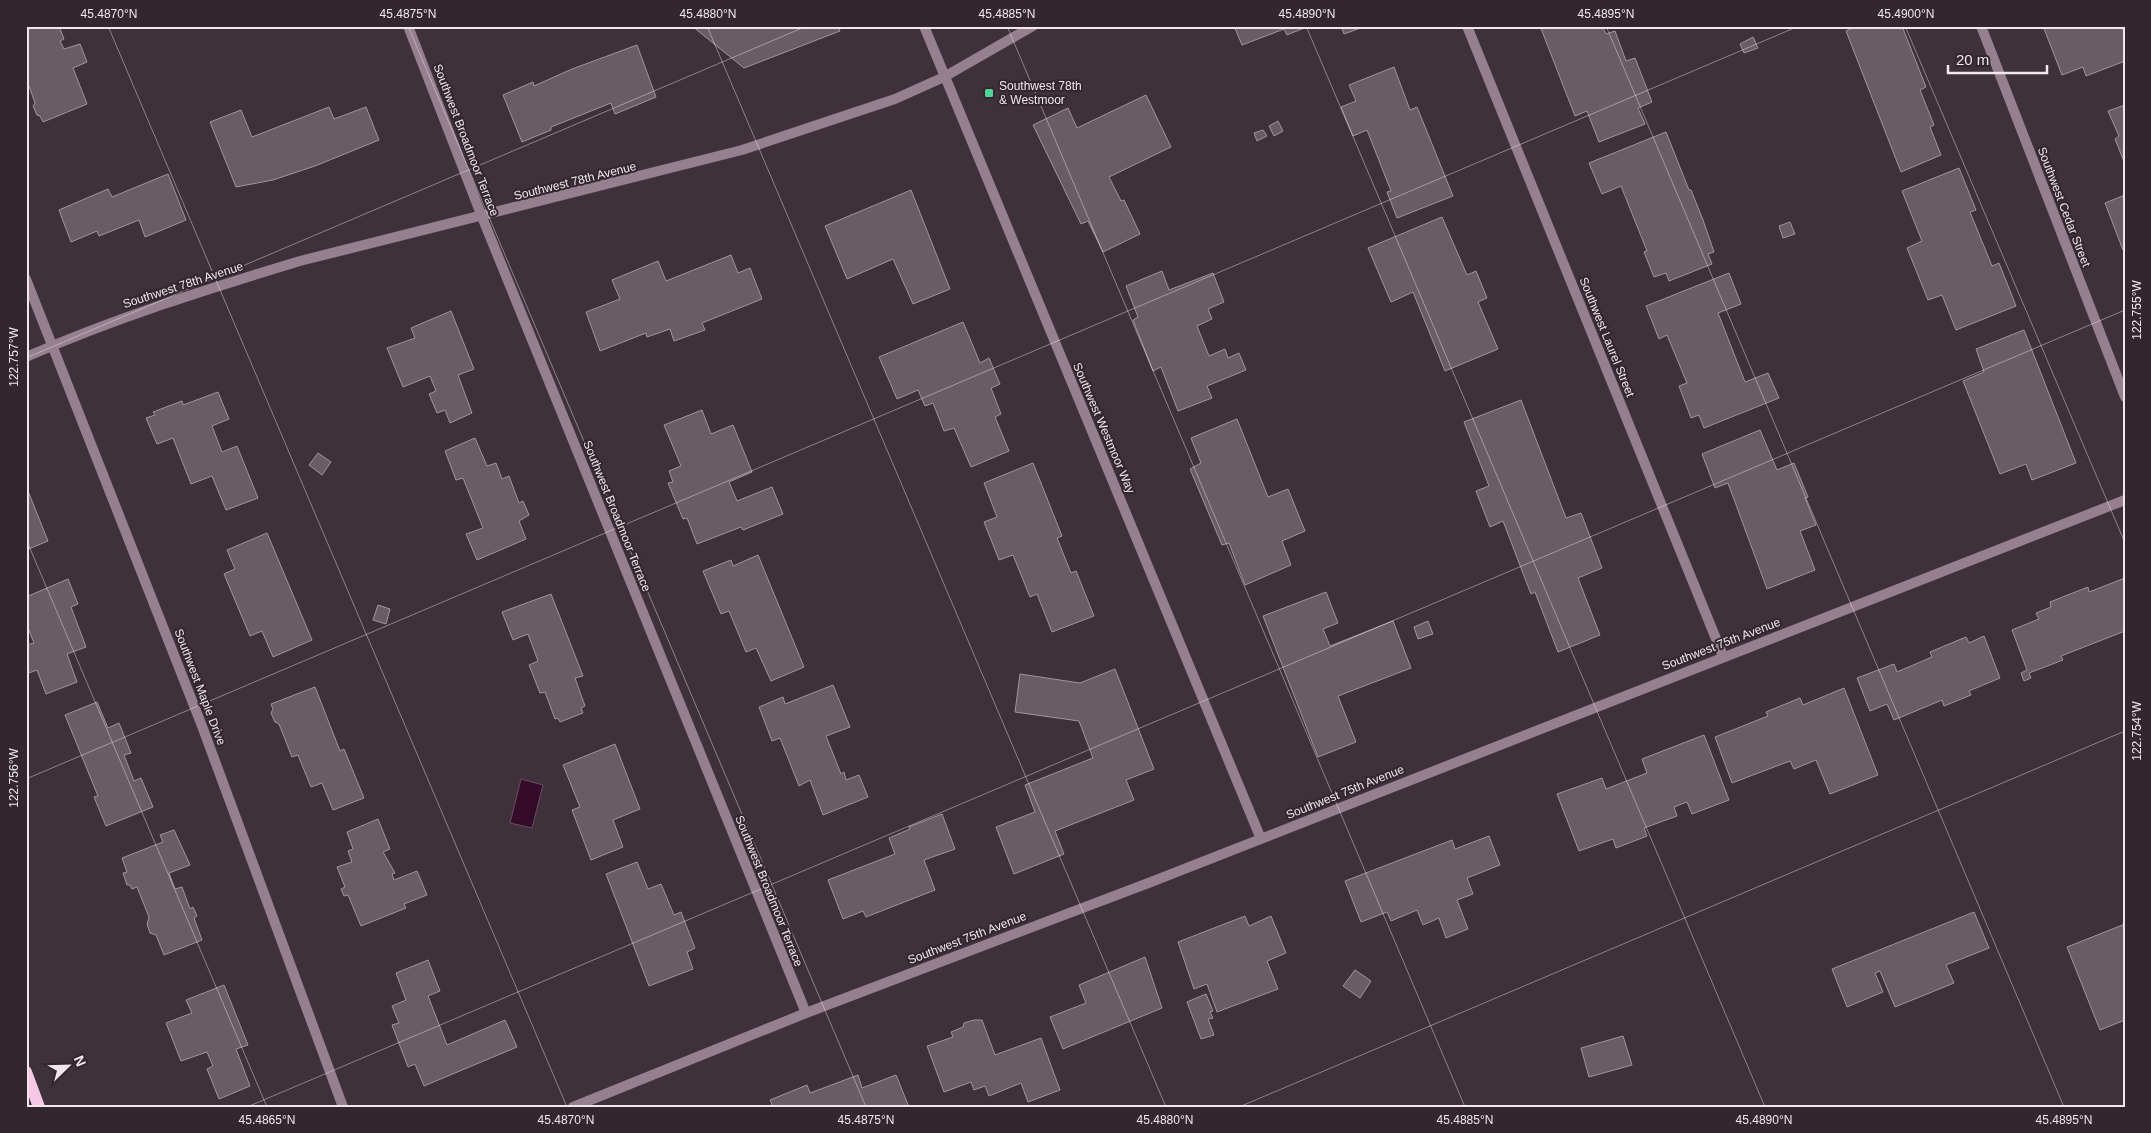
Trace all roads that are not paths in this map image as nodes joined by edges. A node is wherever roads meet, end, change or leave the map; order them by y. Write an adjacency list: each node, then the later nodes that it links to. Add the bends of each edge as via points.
1 (408, 26): 7 (street, Southwest Broadmoor Terrace)
2 (924, 26): 6 (street, Southwest Westmoor Way)
3 (1033, 26): 6 (street, Southwest 78th Avenue)
4 (1467, 26): 13 (street, Southwest Laurel Street)
5 (1981, 26): 11 (street, Southwest Cedar Street)
6 (944, 77): 7 (street, Southwest 78th Avenue, via 895,99 742,150); 14 (street, Southwest Westmoor Way)
7 (482, 217): 9 (street, Southwest 78th Avenue, via 229,282 100,325); 15 (street, Southwest Broadmoor Terrace)
8 (26, 279): 9 (street, Southwest Maple Drive)
9 (52, 345): 10 (street, Southwest 78th Avenue); 18 (street, Southwest Maple Drive, via 202,726)
10 (26, 357)
11 (2125, 398)
12 (2125, 500): 13 (street, Southwest 75th Avenue)
13 (1723, 656): 14 (street, Southwest 75th Avenue)
14 (1261, 839): 15 (street, Southwest 75th Avenue)
15 (806, 1013): 19 (street, Southwest 75th Avenue)
16 (26, 1072): 17 (main road)
17 (39, 1107)
18 (343, 1107)
19 (573, 1107)

